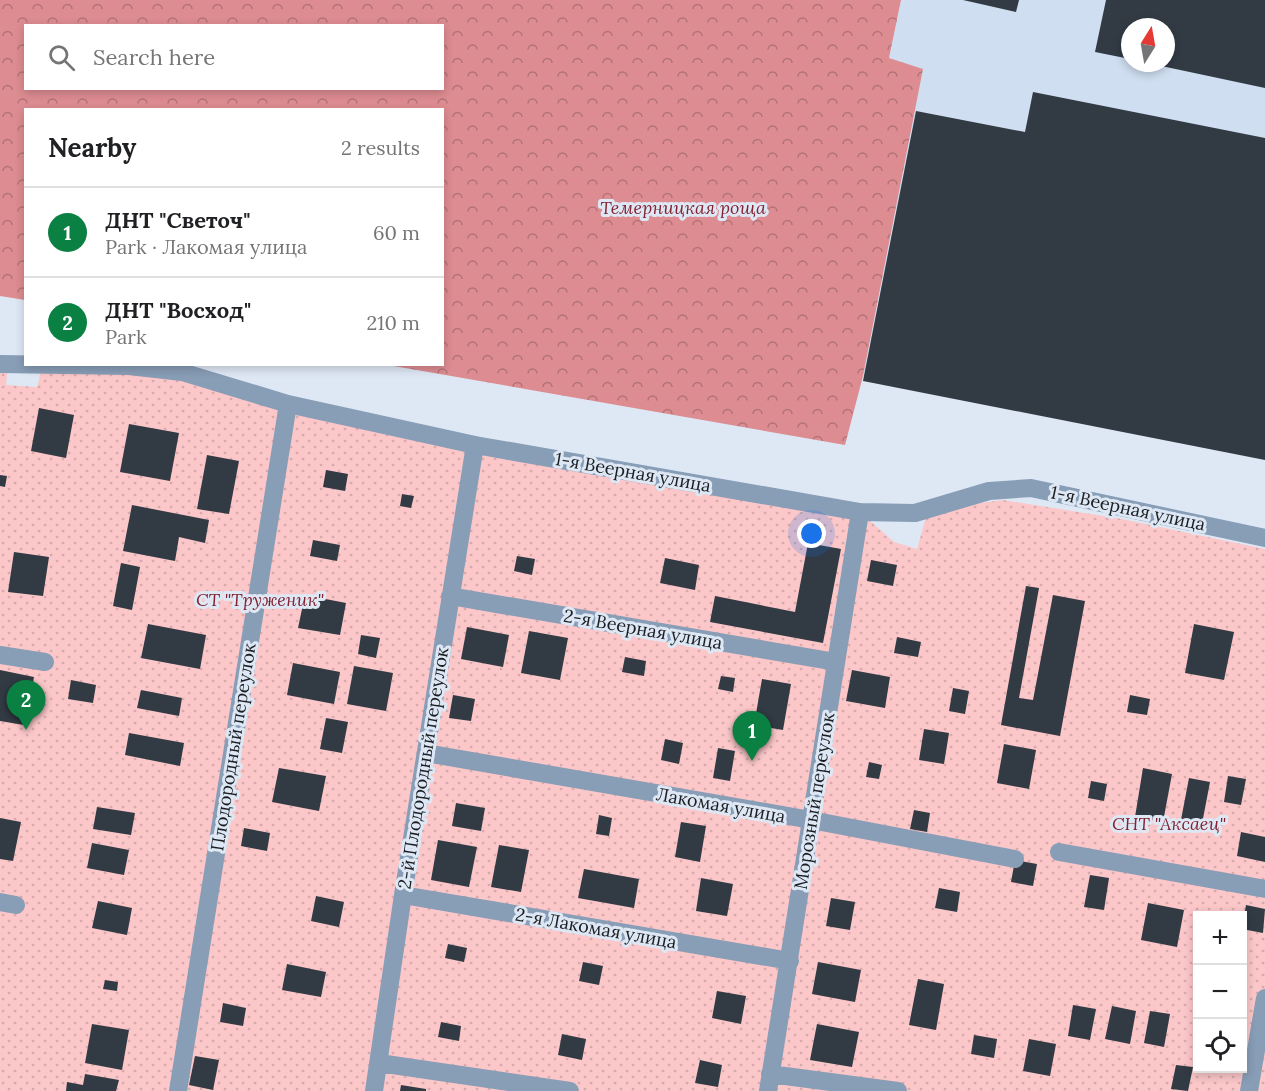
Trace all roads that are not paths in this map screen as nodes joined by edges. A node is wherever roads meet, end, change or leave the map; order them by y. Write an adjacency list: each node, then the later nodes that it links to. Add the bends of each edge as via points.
1 (0, 364): 2 (street, 1-я Веерная улица)
2 (24, 364)
3 (129, 366): 4 (street, 1-я Веерная улица, via 182,372)
4 (288, 404): 5 (street, 1-я Веерная улица); 22 (street, Плодородный переулок)
5 (475, 445): 6 (street, 1-я Веерная улица); 8 (street, 2-й Плодородный переулок)
6 (860, 512): 7 (street, 1-я Веерная улица, via 915,513 989,491 1031,488); 10 (street, Морозный переулок)
7 (1265, 538)
8 (450, 596): 10 (street, 2-я Веерная улица); 12 (street, 2-й Плодородный переулок)
9 (0, 654): 11 (street)
10 (836, 662): 13 (street, Морозный переулок)
11 (45, 663)
12 (426, 753): 13 (street, Лакомая улица); 17 (street, 2-й Плодородный переулок)
13 (811, 820): 15 (street, Лакомая улица); 18 (street, Морозный переулок)
14 (1059, 852): 16 (street)
15 (1014, 859)
16 (1265, 889)
17 (403, 895): 18 (street, 2-я Лакомая улица); 20 (street, 2-й Плодородный переулок)
18 (790, 961): 21 (street, Морозный переулок)
19 (1265, 998): 26 (street)
20 (379, 1063): 23 (street, 2-й Плодородный переулок); 24 (street)
21 (769, 1082): 25 (street)
22 (178, 1091)
23 (374, 1091)
24 (570, 1091)
25 (898, 1091)
26 (1249, 1091)

